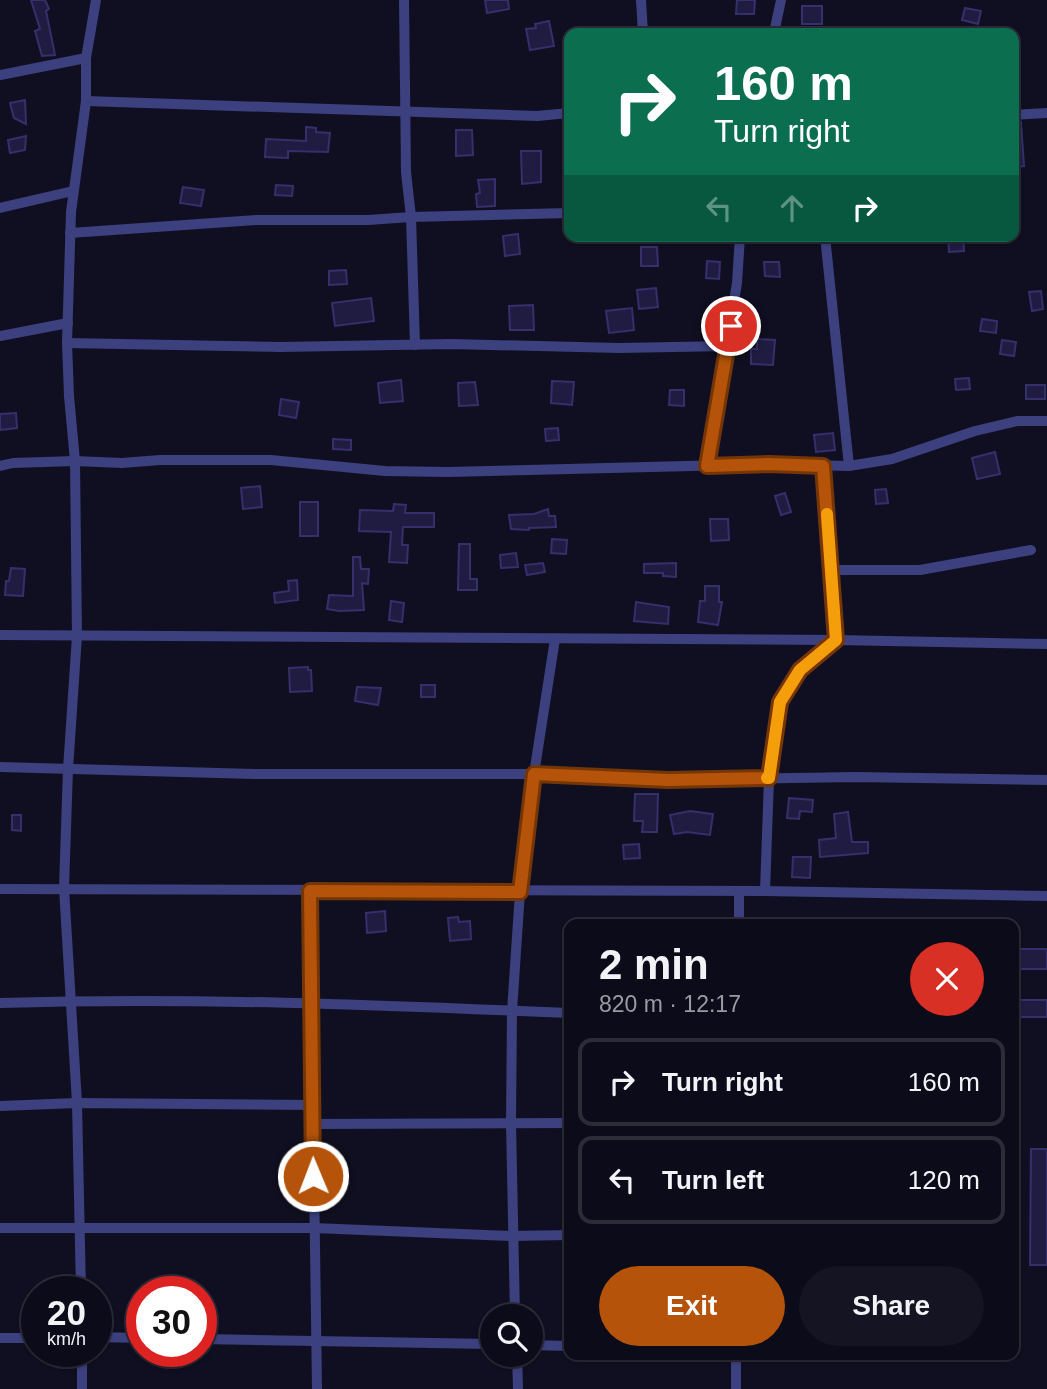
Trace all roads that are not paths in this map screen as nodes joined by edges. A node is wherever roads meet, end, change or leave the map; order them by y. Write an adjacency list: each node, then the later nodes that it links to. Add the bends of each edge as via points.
1 (96, 0): 7 (street)
2 (404, 0): 10 (street)
3 (641, 0): 5 (street)
4 (781, 0): 6 (street)
5 (643, 28)
6 (775, 28)
7 (86, 58): 8 (street); 9 (street)
8 (0, 75)
9 (86, 101): 10 (street); 14 (street)
10 (404, 111): 11 (street); 17 (street)
11 (564, 113)
12 (1047, 113): 13 (street)
13 (1019, 115)
14 (73, 191): 15 (street); 18 (street)
15 (0, 208)
16 (564, 213): 17 (street)
17 (411, 217): 18 (street, via 257,220); 24 (street)
18 (70, 233): 21 (street)
19 (740, 242): 25 (street)
20 (826, 242): 31 (street)
21 (68, 323): 22 (street); 23 (street)
22 (0, 336)
23 (67, 343): 24 (street); 27 (street)
24 (415, 345): 25 (street)
25 (728, 346): 29 (street)
26 (1047, 421): 31 (street, via 1017,421 892,459)
27 (75, 461): 28 (street); 29 (street, via 271,460 447,472); 35 (street)
28 (0, 466)
29 (707, 466): 30 (street)
30 (823, 466): 31 (street); 33 (street)
31 (849, 466)
32 (1031, 550): 33 (street, via 920,570)
33 (831, 570): 37 (street)
34 (0, 635): 35 (street)
35 (77, 636): 36 (street); 40 (street)
36 (555, 639): 37 (street); 41 (street)
37 (836, 640): 38 (street); 42 (street, via 800,670 780,702)
38 (1047, 644)
39 (0, 768): 40 (street)
40 (68, 769): 41 (street); 44 (street)
41 (534, 774): 42 (street, via 668,780); 48 (street)
42 (769, 778): 43 (street); 47 (street)
43 (1047, 780)
44 (64, 888): 45 (street); 46 (street); 52 (street)
45 (0, 889)
46 (310, 891): 48 (street); 54 (street)
47 (765, 891): 49 (street); 50 (street)
48 (520, 892): 49 (street); 55 (street)
49 (738, 893): 51 (street)
50 (1047, 896)
51 (739, 919)
52 (72, 1000): 53 (street); 54 (street); 57 (street)
53 (0, 1003)
54 (313, 1005): 55 (street); 58 (street)
55 (512, 1011): 56 (street); 60 (street)
56 (564, 1013)
57 (77, 1103): 58 (street); 59 (street); 65 (street)
58 (312, 1105): 62 (street)
59 (0, 1106)
60 (511, 1123): 61 (street); 62 (street); 67 (street)
61 (564, 1123)
62 (312, 1124): 64 (street)
63 (0, 1228): 65 (street)
64 (314, 1228): 65 (street); 67 (street); 73 (street)
65 (80, 1229): 68 (street)
66 (564, 1235): 67 (street)
67 (512, 1236): 69 (street)
68 (81, 1276)
69 (515, 1304)
70 (0, 1338): 71 (street)
71 (21, 1338)
72 (217, 1339): 73 (street)
73 (317, 1340): 74 (street); 81 (street)
74 (480, 1344)
75 (543, 1345): 76 (street)
76 (564, 1346)
77 (736, 1360): 83 (street)
78 (82, 1367): 80 (street)
79 (517, 1367): 82 (street)
80 (82, 1389)
81 (317, 1389)
82 (518, 1389)
83 (736, 1389)

